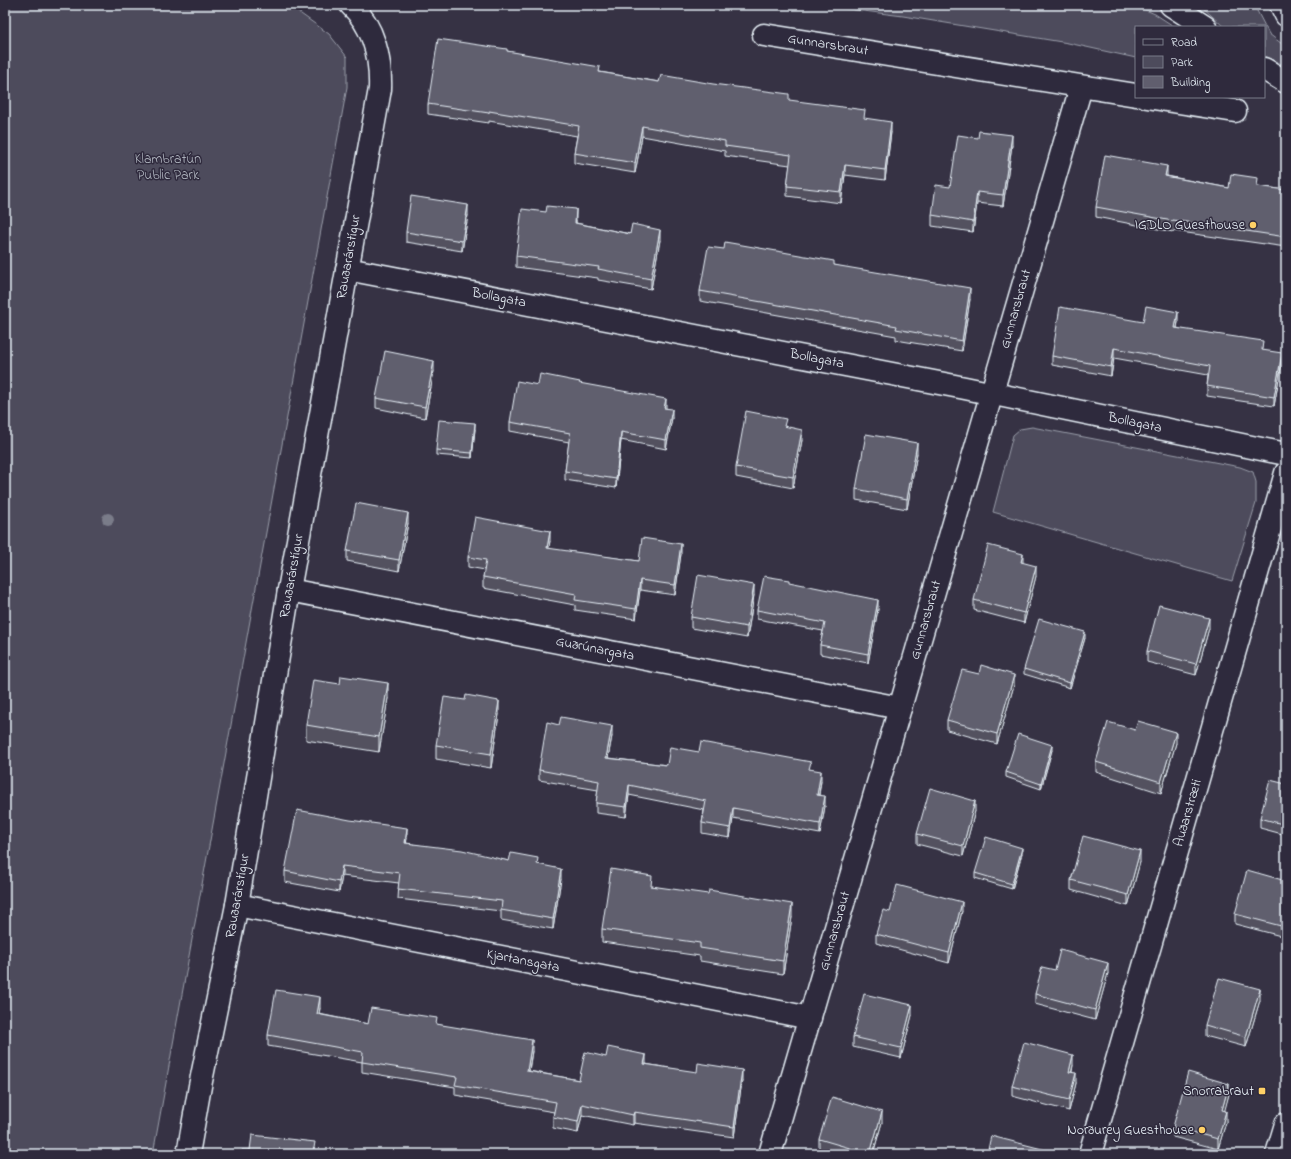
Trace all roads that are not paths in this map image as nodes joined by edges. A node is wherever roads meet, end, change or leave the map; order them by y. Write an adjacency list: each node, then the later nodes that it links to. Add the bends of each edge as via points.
1 (351, 5): 13 (main road, Rauðarárstígur, via 373,38 378,55 380,89)
2 (1171, 5): 5 (main road)
3 (1281, 5): 4 (main road)
4 (1286, 15)
5 (1203, 26)
6 (764, 35): 9 (main road, Gunnarsbraut)
7 (1265, 70): 8 (main road)
8 (1286, 82)
9 (1081, 87): 10 (main road, Gunnarsbraut); 14 (main road, Gunnarsbraut)
10 (1135, 95)
11 (1153, 98): 12 (main road)
12 (1235, 111)
13 (347, 269): 14 (main road, Bollagata); 17 (main road, Rauðarárstígur)
14 (992, 394): 15 (main road, Bollagata); 18 (main road, Gunnarsbraut)
15 (1286, 454)
16 (1286, 473): 24 (main road, Auðarstræti)
17 (289, 590): 18 (main road, Guðrúnargata); 19 (main road, Rauðarárstígur)
18 (900, 708): 20 (main road, Gunnarsbraut)
19 (237, 905): 20 (main road, Kjartansgata); 22 (main road, Rauðarárstígur)
20 (810, 1018): 23 (main road, Gunnarsbraut)
21 (1286, 1124): 25 (main road)
22 (188, 1154)
23 (770, 1154)
24 (1090, 1154)
25 (1277, 1154)

